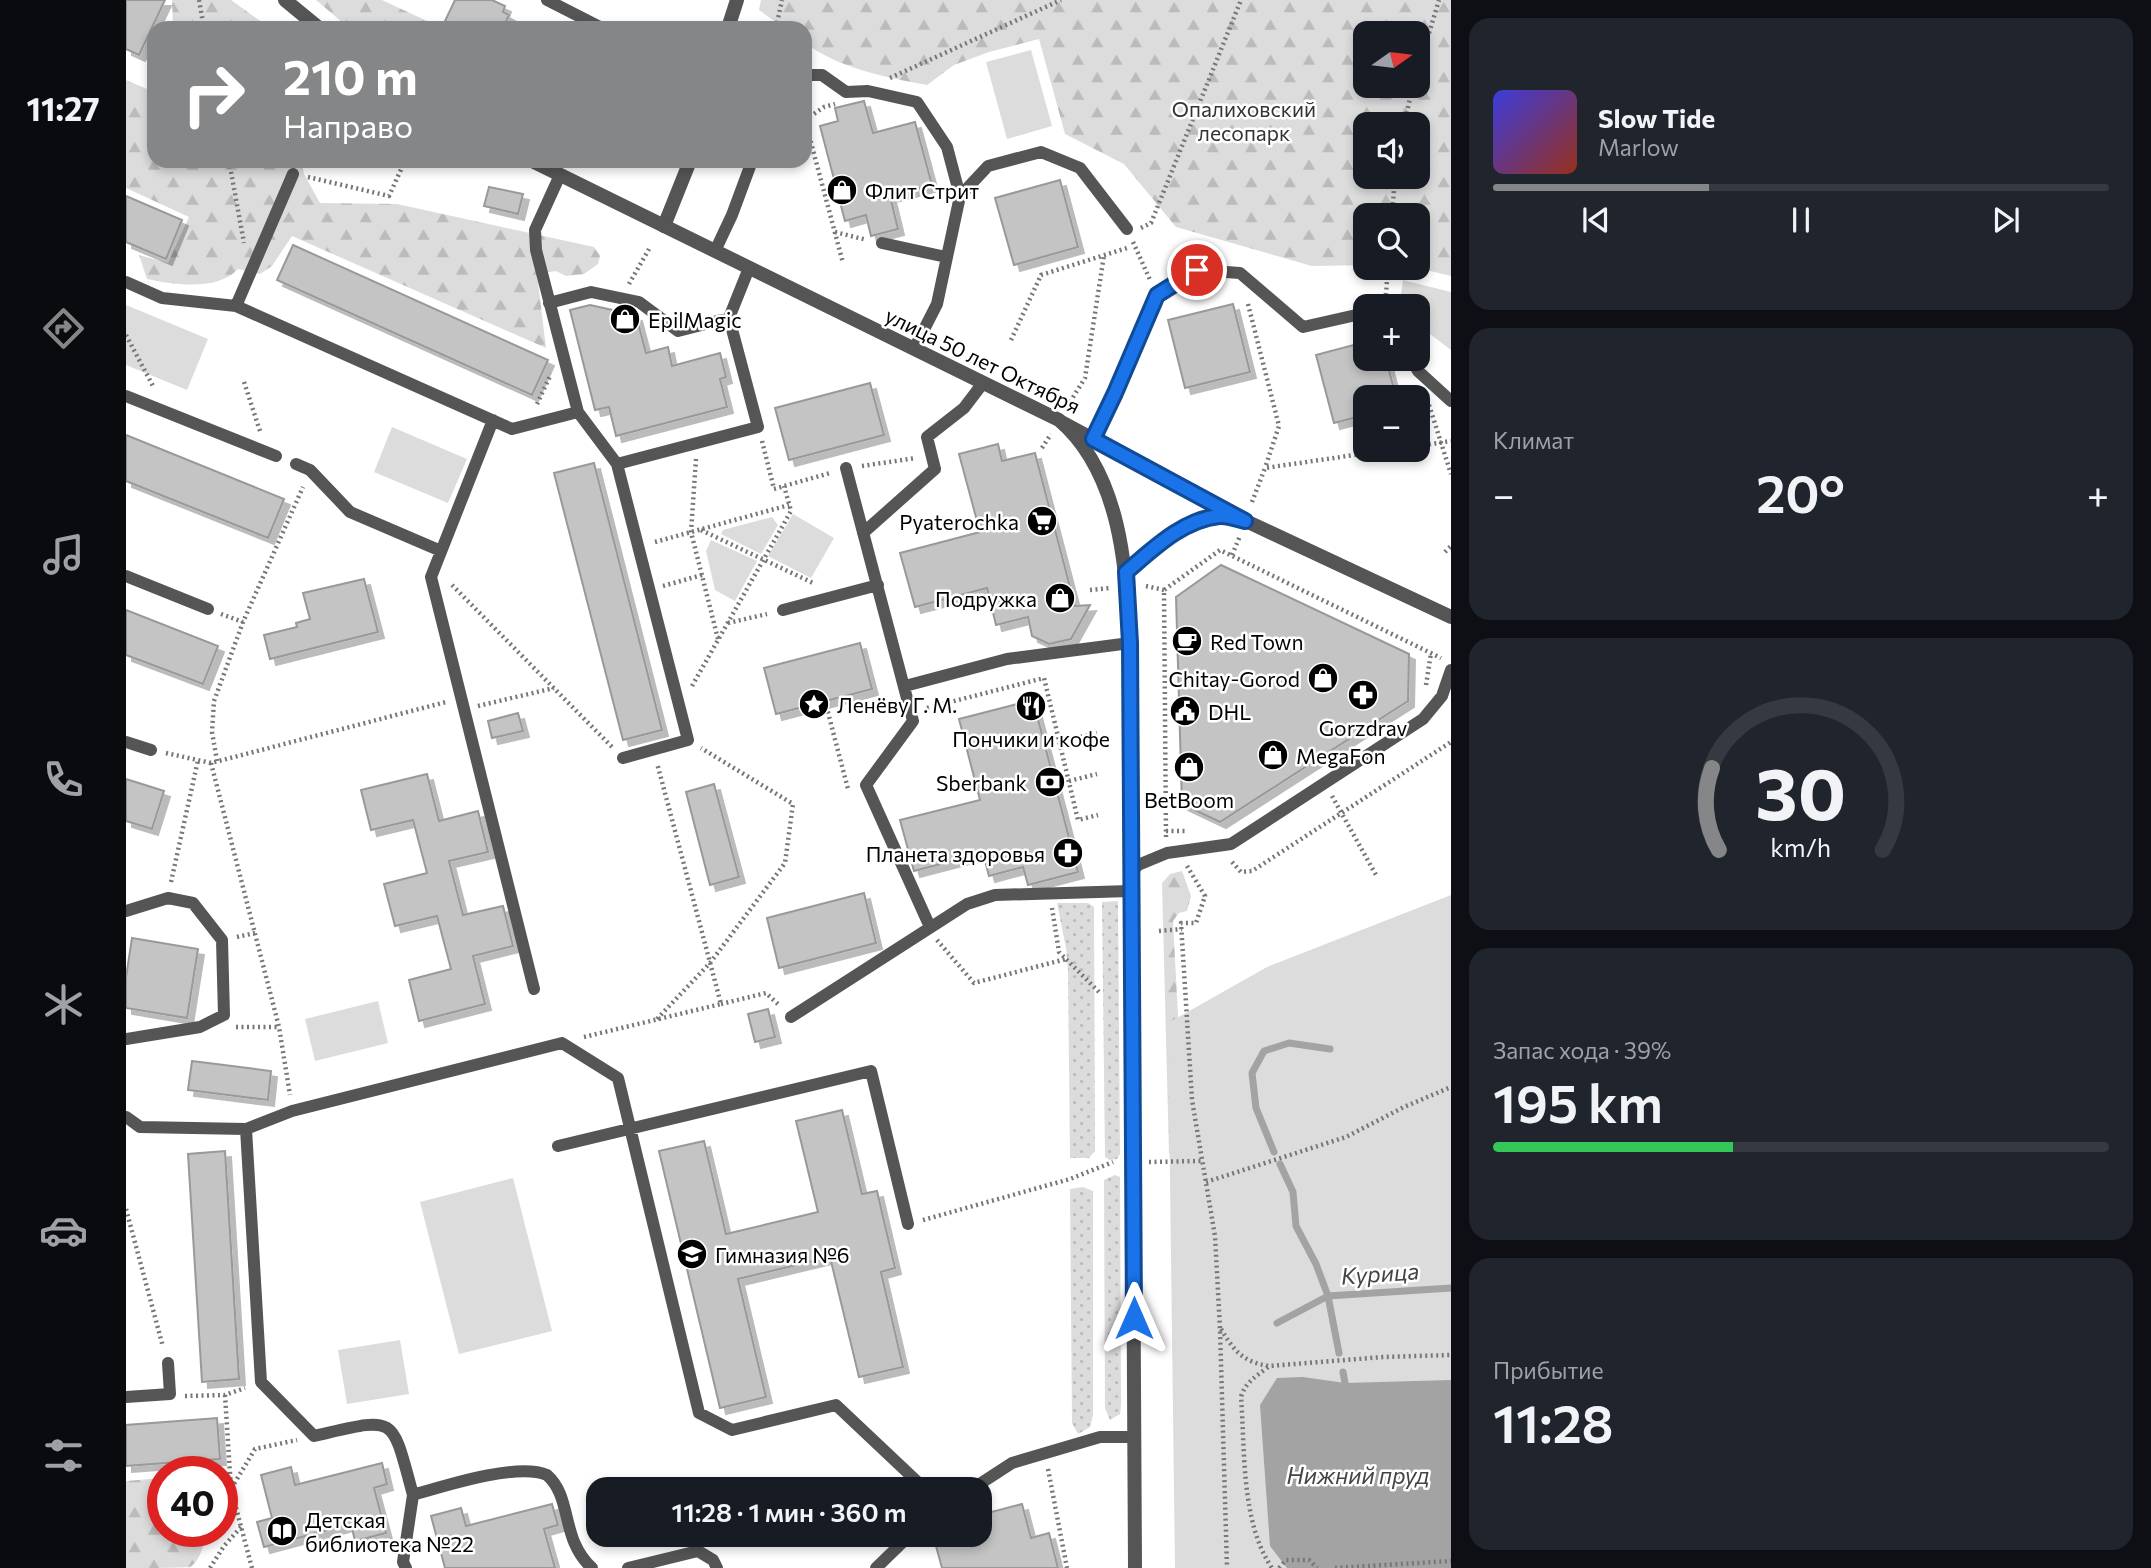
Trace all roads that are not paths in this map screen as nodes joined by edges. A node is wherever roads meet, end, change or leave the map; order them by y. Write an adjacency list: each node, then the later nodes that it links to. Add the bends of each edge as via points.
1 (285, 0): 4 (street)
2 (547, 0): 5 (lane)
3 (737, 0): 6 (street)
4 (310, 21)
5 (588, 21)
6 (730, 21)
7 (812, 75): 13 (lane, via 822,75 846,92 868,91 917,102 947,147)
8 (546, 168): 12 (street, улица 50 лет Октября)
9 (687, 168): 14 (street)
10 (749, 168): 17 (lane)
11 (293, 174): 22 (lane)
12 (560, 175): 14 (street, улица 50 лет Октября); 21 (lane, via 535,229)
13 (960, 196): 15 (lane, via 988,166 1041,152 1080,168); 18 (lane)
14 (664, 226): 17 (street, улица 50 лет Октября)
15 (1127, 229)
16 (882, 243): 18 (lane)
17 (715, 251): 19 (street, улица 50 лет Октября)
18 (946, 257): 25 (lane, via 937,304)
19 (750, 268): 24 (lane); 25 (street, улица 50 лет Октября)
20 (126, 282): 22 (lane, via 162,298)
21 (549, 303): 24 (lane, via 591,292 639,302 678,331); 30 (lane)
22 (236, 306): 31 (lane)
23 (1353, 316): 33 (lane, via 1303,327 1240,273 1197,270 1157,295)
24 (729, 317): 36 (lane, via 758,427)
25 (914, 349): 27 (street, улица 50 лет Октября)
26 (1418, 371): 29 (lane)
27 (983, 383): 32 (street, улица 50 лет Октября); 39 (lane, via 964,408 927,437 935,469)
28 (126, 396): 34 (lane)
29 (1451, 401)
30 (578, 412): 31 (lane, via 512,429); 36 (lane)
31 (494, 420): 40 (lane)
32 (1059, 420): 33 (street, улица 50 лет Октября); 41 (street, via 1074,433 1095,467 1117,527)
33 (1093, 439): 38 (street, улица 50 лет Октября)
34 (272, 454)
35 (296, 464): 40 (lane, via 310,470 349,512)
36 (617, 464): 52 (lane, via 688,740)
37 (846, 468): 39 (lane)
38 (1243, 528): 41 (street, via 1222,516 1190,524); 46 (street, улица 50 лет Октября)
39 (863, 533): 43 (lane)
40 (441, 551): 57 (lane, via 431,577)
41 (1126, 572): 47 (street)
42 (126, 576): 44 (lane)
43 (878, 586): 45 (lane); 49 (lane)
44 (208, 609)
45 (783, 610)
46 (1451, 617)
47 (1130, 643): 49 (lane, via 1007,659); 53 (street)
48 (1451, 670): 53 (lane, via 1442,696 1423,719 1231,845 1167,853 1138,865)
49 (905, 686): 56 (lane, via 913,721 866,785)
50 (126, 742): 51 (lane)
51 (152, 750)
52 (623, 758)
53 (1130, 874): 54 (street)
54 (1130, 891): 56 (lane, via 995,895 967,904); 67 (street)
55 (126, 911): 59 (lane, via 168,898 193,903 222,940 224,1015 200,1027)
56 (930, 927): 58 (lane)
57 (534, 989)
58 (791, 1017)
59 (126, 1039)
60 (126, 1117): 61 (lane, via 140,1127)
61 (246, 1129): 62 (lane, via 292,1111 562,1042 618,1078); 70 (lane, via 261,1382 314,1436 369,1423 387,1426 398,1441)
62 (630, 1129): 63 (lane); 64 (lane, via 871,1071); 68 (lane, via 699,1413 732,1430 836,1405)
63 (558, 1146)
64 (908, 1224)
65 (168, 1363): 66 (lane, via 170,1394)
66 (126, 1398)
67 (1135, 1437): 69 (lane, via 1100,1437 1012,1463); 77 (street)
68 (912, 1477)
69 (990, 1477)
70 (413, 1495): 72 (lane, via 403,1562); 73 (lane, via 472,1479 539,1471 554,1481 575,1549)
71 (898, 1547): 76 (lane)
72 (406, 1568)
73 (592, 1568)
74 (628, 1568): 75 (lane, via 698,1551)
75 (717, 1568)
76 (876, 1568)
77 (1135, 1568)

